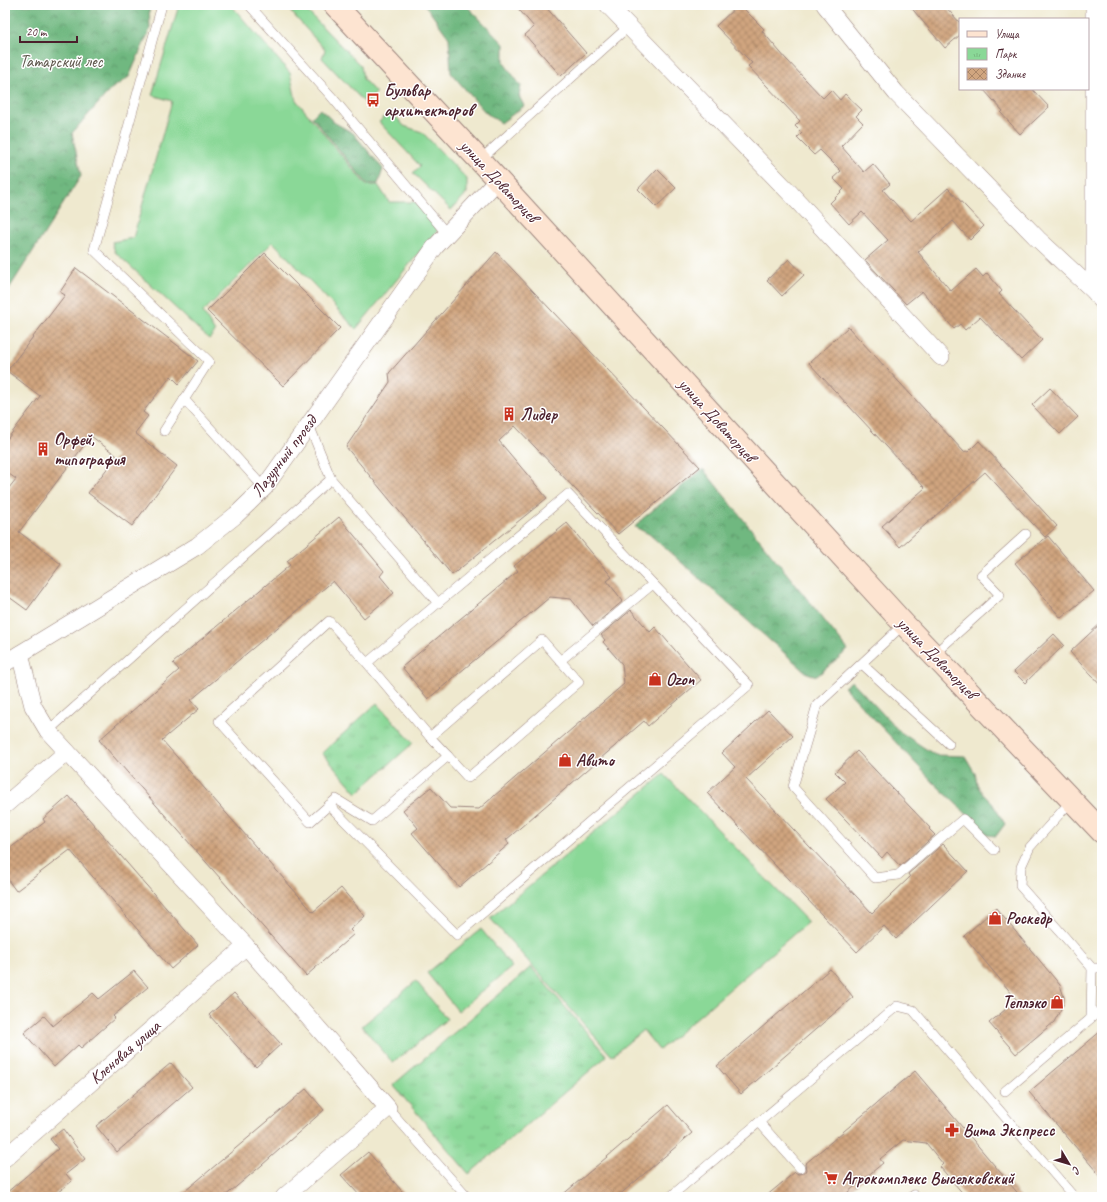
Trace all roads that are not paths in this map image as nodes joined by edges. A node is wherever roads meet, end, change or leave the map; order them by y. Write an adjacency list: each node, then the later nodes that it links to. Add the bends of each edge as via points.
1 (162, 5): 13 (lane, via 94,250 209,361)
2 (249, 5): 10 (lane, via 331,96)
3 (335, 5): 8 (main road, улица Доваторцев)
4 (608, 5): 7 (street)
5 (824, 5): 11 (street, via 896,93 1038,239)
6 (1094, 5): 11 (street)
7 (628, 26): 8 (lane); 12 (street, via 791,194)
8 (480, 160): 9 (main road, улица Доваторцев)
9 (498, 180): 10 (street, Лазурный проезд); 21 (main road, улица Доваторцев)
10 (447, 234): 14 (street, Лазурный проезд, via 426,259)
11 (1098, 296)
12 (941, 358)
13 (184, 400): 15 (lane); 17 (lane)
14 (309, 425): 16 (lane); 17 (street, Лазурный проезд)
15 (164, 431)
16 (331, 479): 20 (lane); 28 (lane)
17 (264, 488): 22 (street, Лазурный проезд, via 236,515 197,546)
18 (1026, 534): 23 (lane, via 981,575 1000,595)
19 (653, 584): 20 (lane, via 568,494); 24 (lane); 35 (lane, via 749,685 457,935)
20 (438, 603): 26 (lane)
21 (904, 624): 23 (main road, улица Доваторцев); 27 (lane)
22 (20, 654): 25 (street, Лазурный проезд); 28 (street, via 32,706)
23 (934, 655): 33 (main road, улица Доваторцев)
24 (560, 661): 29 (lane, via 542,640); 32 (lane, via 579,682 468,778)
25 (5, 663)
26 (367, 663): 29 (lane); 35 (lane, via 329,621 218,721 310,822)
27 (862, 664): 30 (lane); 37 (lane, via 817,706 793,787 875,878 898,875 963,819)
28 (48, 731): 31 (street)
29 (430, 736): 32 (lane)
30 (949, 744)
31 (67, 752): 34 (street); 38 (street)
32 (448, 756): 35 (lane, via 372,821 336,799)
33 (1072, 799): 36 (main road, улица Доваторцев); 39 (lane, via 1030,847 1021,867 1020,886)
34 (5, 805)
35 (329, 805)
36 (1102, 832)
37 (994, 850)
38 (246, 946): 44 (street); 46 (street, Кленовая улица)
39 (1092, 968): 40 (lane); 42 (lane)
40 (1102, 968)
41 (1102, 1009): 42 (lane)
42 (1091, 1018): 43 (lane)
43 (1005, 1091)
44 (388, 1108): 48 (street); 49 (lane)
45 (759, 1122): 47 (lane); 50 (lane); 53 (lane, via 897,1006 913,1010)
46 (5, 1158)
47 (800, 1168)
48 (284, 1197)
49 (467, 1197)
50 (670, 1197)
51 (911, 1197): 52 (lane)
52 (916, 1197)
53 (1074, 1197)

